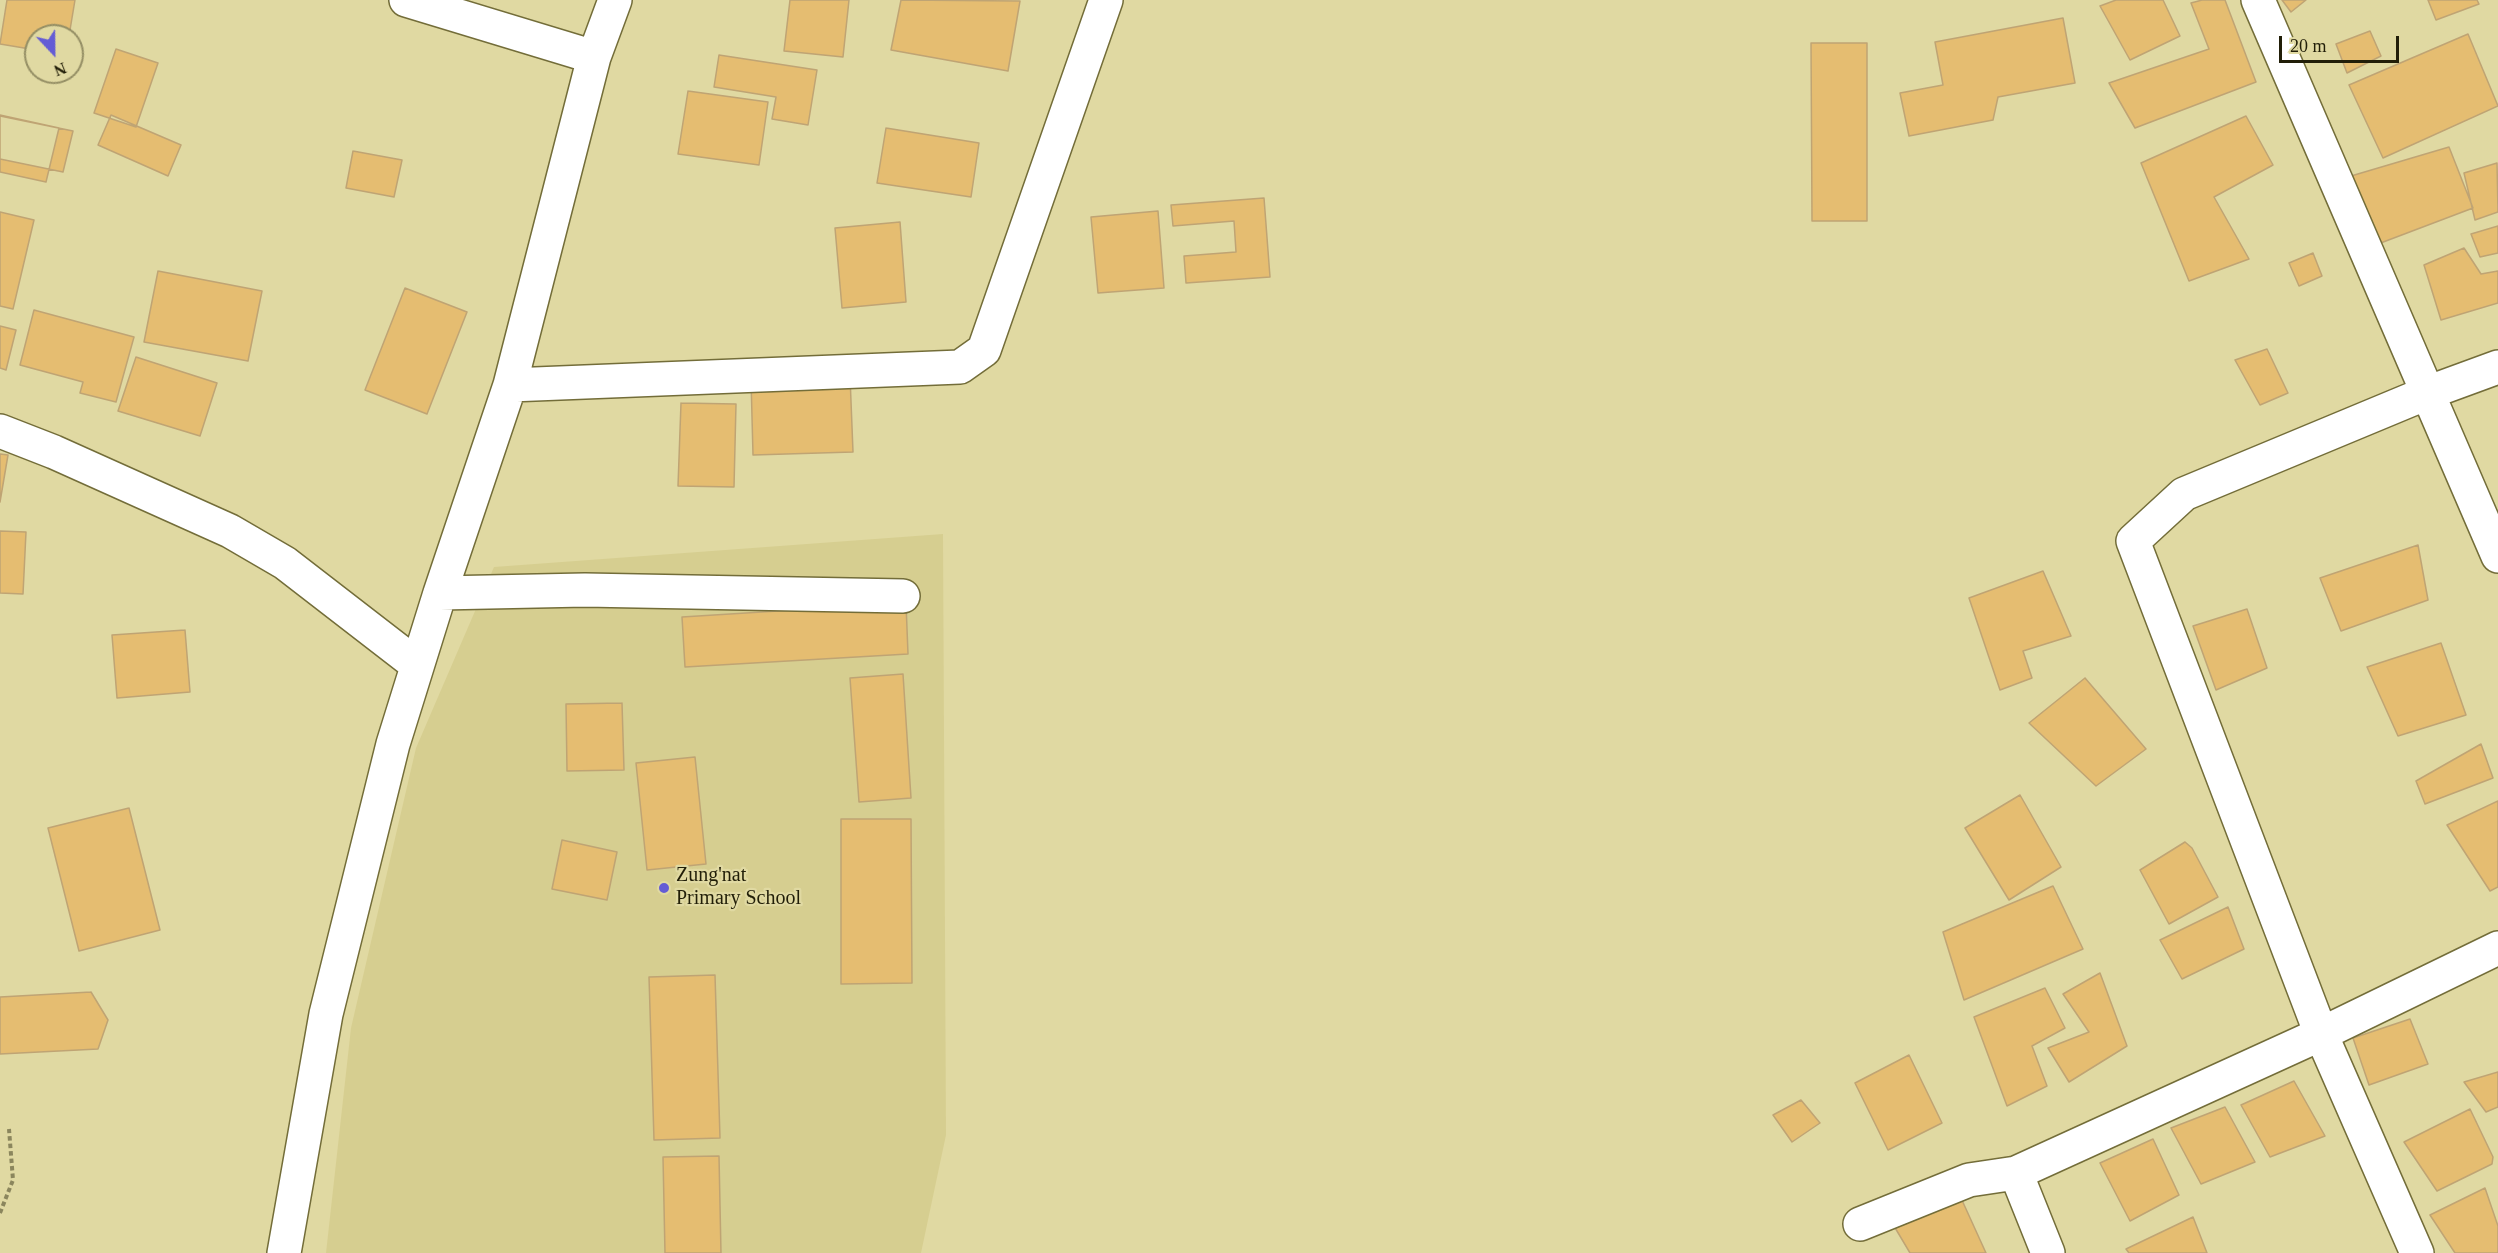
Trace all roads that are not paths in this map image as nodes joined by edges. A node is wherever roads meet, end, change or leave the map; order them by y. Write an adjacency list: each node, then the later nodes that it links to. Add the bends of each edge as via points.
1 (406, 0): 5 (street)
2 (615, 0): 5 (street)
3 (1106, 0): 7 (street, via 984,350 960,367)
4 (2258, 0): 8 (street)
5 (594, 57): 7 (street)
6 (2498, 367): 8 (street)
7 (510, 385): 11 (street)
8 (2427, 393): 10 (street); 15 (street, via 2184,494 2133,541)
9 (0, 431): 13 (street, via 230,531 285,563)
10 (2498, 556)
11 (440, 593): 12 (street, via 585,590); 13 (street)
12 (903, 596)
13 (417, 665): 18 (street, via 393,744 326,1014)
14 (2498, 948): 15 (street)
15 (2321, 1034): 16 (street); 20 (street)
16 (2016, 1173): 17 (street, via 1969,1180); 19 (street)
17 (1860, 1224)
18 (284, 1253)
19 (2048, 1253)
20 (2417, 1253)

